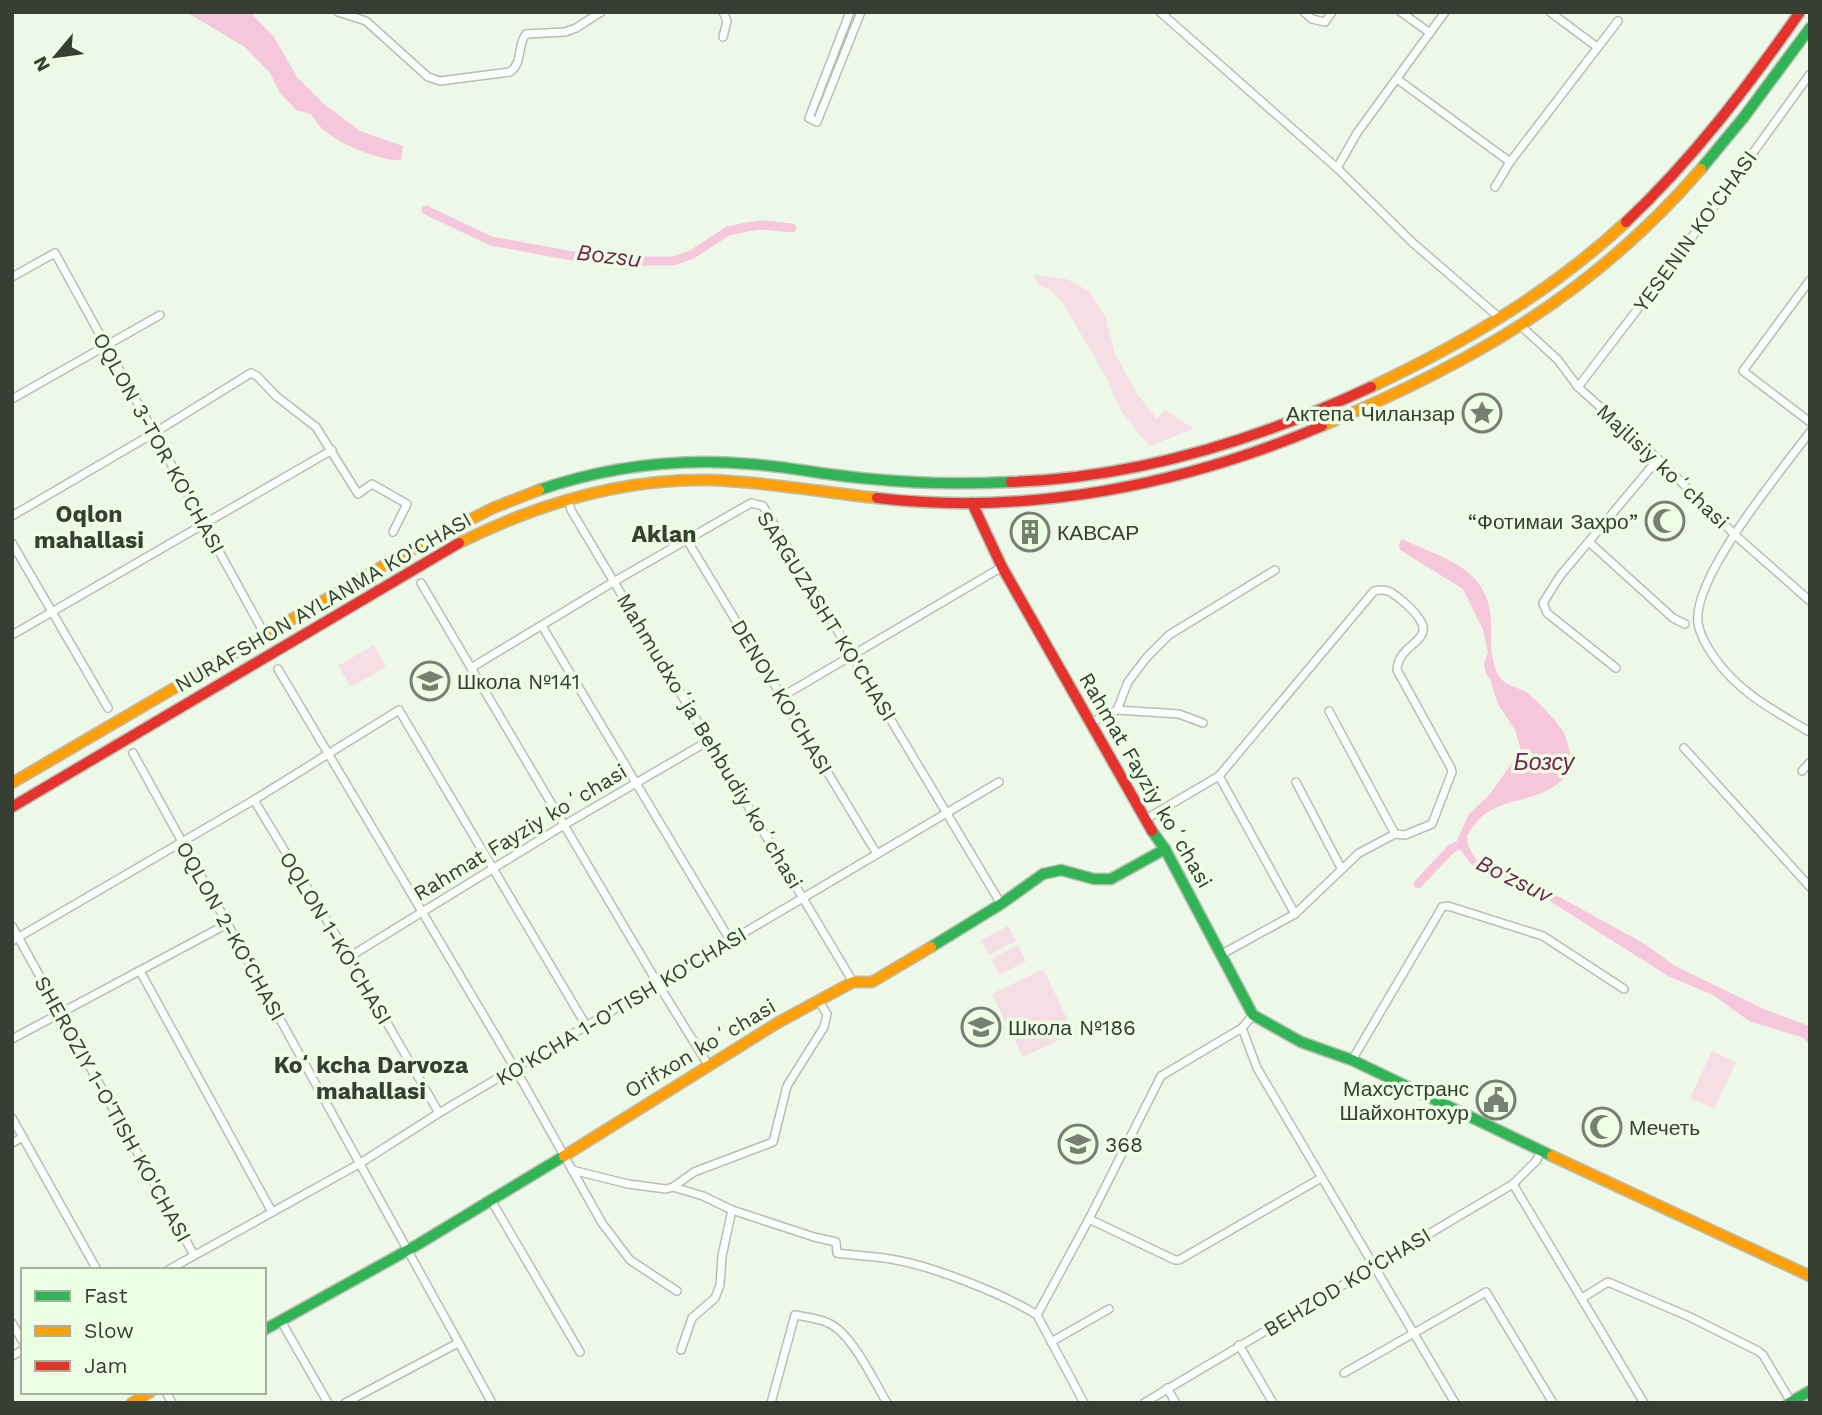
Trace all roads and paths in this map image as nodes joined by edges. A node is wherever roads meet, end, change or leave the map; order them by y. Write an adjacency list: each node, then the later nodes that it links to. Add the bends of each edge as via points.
1 (338, 12): 2 (street, via 366,21 429,77 444,82 510,72 516,67 526,34 565,32)
2 (601, 12)
3 (723, 12): 16 (street, via 727,20)
4 (850, 12): 5 (street, via 809,118 817,122)
5 (861, 12)
6 (1160, 12): 23 (street)
7 (1304, 12): 8 (street, via 1325,22)
8 (1332, 12)
9 (1401, 12): 15 (street)
10 (1445, 12): 15 (street)
11 (1550, 12): 17 (street)
12 (1794, 14): 14 (main road); 20 (main road, NURAFSHON AYLANMA KO'CHASI)
13 (1618, 21): 17 (street)
14 (1810, 29): 21 (main road, NURAFSHON AYLANMA KO'CHASI)
15 (1430, 33): 19 (street)
16 (723, 37)
17 (1597, 47): 22 (street)
18 (1810, 74): 33 (street, YESENIN KO'CHASI)
19 (1397, 79): 22 (street); 23 (street)
20 (1705, 139): 21 (main road, via 1708,148); 25 (main road, NURAFSHON AYLANMA KO'CHASI)
21 (1718, 149): 26 (main road, NURAFSHON AYLANMA KO'CHASI)
22 (1510, 162): 24 (street)
23 (1337, 167): 30 (street, via 1404,235)
24 (1495, 187)
25 (1602, 244): 26 (main road, via 1612,247); 30 (main road, NURAFSHON AYLANMA KO'CHASI)
26 (1615, 257): 31 (main road, NURAFSHON AYLANMA KO'CHASI)
27 (12, 277): 32 (street, OQLON 3-TOR KO'CHASI, via 55,253)
28 (1810, 279): 37 (street, via 1743,370)
29 (160, 315): 32 (street)
30 (1502, 319): 35 (main road, NURAFSHON AYLANMA KO'CHASI)
31 (1522, 327): 33 (street, Majlisiy koʻchasi, via 1558,360); 36 (main road, NURAFSHON AYLANMA KO'CHASI)
32 (106, 345): 34 (street); 39 (street, OQLON 3-TOR KO'CHASI)
33 (1578, 387): 41 (street, Majlisiy koʻchasi)
34 (12, 399)
35 (1346, 399): 36 (main road, via 1346,409); 43 (main road, NURAFSHON AYLANMA KO'CHASI, via 1268,431)
36 (1353, 414): 46 (main road, NURAFSHON AYLANMA KO'CHASI, via 1213,468)
37 (1810, 422)
38 (1810, 432): 53 (street)
39 (154, 433): 40 (street, via 251,373 317,427); 50 (street); 51 (street, OQLON 3-TOR KO'CHASI)
40 (332, 450): 51 (street); 52 (street, via 358,494 372,484 407,504)
41 (1658, 459): 53 (street, Majlisiy koʻchasi); 56 (street)
42 (710, 462): 43 (main road, NURAFSHON AYLANMA KO'CHASI, via 876,480 964,484 1074,478); 44 (main road, NURAFSHON AYLANMA KO'CHASI); 45 (main road, via 705,471)
43 (1158, 462): 46 (main road, via 1167,470)
44 (614, 471): 47 (main road, via 622,478); 65 (main road, NURAFSHON AYLANMA KO'CHASI, via 548,487 474,515)
45 (710, 480): 47 (main road, NURAFSHON AYLANMA KO'CHASI); 49 (main road, NURAFSHON AYLANMA KO'CHASI, via 880,499)
46 (1163, 481): 49 (main road, NURAFSHON AYLANMA KO'CHASI, via 1059,498)
47 (617, 488): 48 (main road, NURAFSHON AYLANMA KO'CHASI)
48 (568, 499): 59 (street, Mahmudxoʻja Behbudiy koʻchasi); 90 (main road, NURAFSHON AYLANMA KO'CHASI, via 502,522 444,551)
49 (972, 503): 57 (main road, Rahmat Fayziy koʻchasi)
50 (12, 516)
51 (204, 524): 62 (street); 65 (street, OQLON 3-TOR KO'CHASI)
52 (393, 531)
53 (1735, 535): 61 (street, Majlisiy koʻchasi); 77 (street, via 1705,586 1699,606 1700,632 1739,687)
54 (688, 540): 59 (street, SARGUZASHT KO'CHASI); 67 (street, SARGUZASHT KO'CHASI, via 751,503 763,506); 71 (street, DENOV KO'CHASI)
55 (12, 542): 62 (street)
56 (1589, 542): 63 (street); 69 (street, via 1543,603 1548,613)
57 (1002, 567): 67 (street); 75 (main road, Rahmat Fayziy koʻchasi)
58 (1275, 570): 73 (street, via 1169,635 1128,682)
59 (615, 582): 64 (street, SARGUZASHT KO'CHASI); 78 (street, Mahmudxoʻja Behbudiy koʻchasi)
60 (421, 583): 68 (street)
61 (1810, 601)
62 (52, 611): 66 (street); 72 (street)
63 (1685, 624)
64 (542, 626): 68 (street, SARGUZASHT KO'CHASI); 88 (street)
65 (264, 633): 87 (main road, NURAFSHON AYLANMA KO'CHASI)
66 (12, 635)
67 (853, 656): 71 (street); 91 (street, SARGUZASHT KO'CHASI)
68 (471, 668): 93 (street)
69 (1616, 668)
70 (278, 669): 81 (street)
71 (783, 696): 97 (street, DENOV KO'CHASI)
72 (108, 708)
73 (1118, 710): 75 (street); 76 (street, via 1179,713)
74 (1329, 711): 94 (street)
75 (1090, 723): 92 (main road, Rahmat Fayziy koʻchasi)
76 (1203, 723)
77 (1810, 732)
78 (710, 740): 88 (street, Rahmat Fayziy koʻchasi); 101 (street, Mahmudxoʻja Behbudiy koʻchasi)
79 (1684, 748): 100 (street)
80 (133, 753): 95 (street, OQLON 2-KO‘CHASI)
81 (329, 754): 89 (street); 98 (street, via 400,710); 103 (street)
82 (1810, 762): 83 (street)
83 (1802, 771)
84 (1219, 776): 92 (street); 94 (street, via 1374,591 1386,589 1418,614 1423,625 1422,636 1401,658 1397,670 1452,772 1432,824 1405,835); 104 (street)
85 (999, 782): 91 (street, KO'KCHA 1-O'TISH KO'CHASI)
86 (1296, 782): 99 (street)
87 (12, 783)
88 (638, 783): 93 (street, Rahmat Fayziy koʻchasi); 108 (street)
89 (254, 800): 95 (street); 110 (street, OQLON 1-KO'CHASI)
90 (12, 807)
91 (947, 812): 97 (street, KO'KCHA 1-O'TISH KO'CHASI); 102 (street, SARGUZASHT KO'CHASI)
92 (1144, 820): 96 (main road, Rahmat Fayziy koʻchasi)
93 (564, 825): 98 (street, Rahmat Fayziy koʻchasi); 113 (street)
94 (1395, 834): 99 (street)
95 (181, 843): 105 (street, OQLON 2-KO‘CHASI); 107 (street)
96 (1165, 849): 102 (main road, Orifxon koʻchasi, via 1111,879 1049,872); 109 (main road, Rahmat Fayziy koʻchasi)
97 (877, 853): 101 (street, KO'KCHA 1-O'TISH KO'CHASI)
98 (494, 868): 103 (street, Rahmat Fayziy koʻchasi); 118 (street)
99 (1341, 868): 104 (street)
100 (1810, 887)
101 (803, 897): 108 (street, KO'KCHA 1-O'TISH KO'CHASI); 112 (street, Mahmudxoʻja Behbudiy koʻchasi)
102 (1001, 904): 112 (main road, Orifxon koʻchasi, via 872,982)
103 (422, 914): 110 (street, Rahmat Fayziy koʻchasi); 123 (street)
104 (1295, 914): 109 (street)
105 (227, 923): 111 (street); 130 (street, OQLON 2-KO‘CHASI)
106 (12, 926): 107 (street, SHEROZIY 1-O'TISH KO'CHASI)
107 (15, 939): 116 (street, SHEROZIY 1-O'TISH KO'CHASI)
108 (730, 940): 113 (street, KO'KCHA 1-O'TISH KO'CHASI)
109 (1222, 954): 117 (main road, Rahmat Fayziy koʻchasi)
110 (349, 957): 124 (street, OQLON 1-KO'CHASI)
111 (140, 971): 116 (street); 137 (street)
112 (853, 982): 115 (main road, Orifxon koʻchasi)
113 (658, 984): 118 (street, KO'KCHA 1-O'TISH KO'CHASI); 122 (street)
114 (1624, 989): 121 (street, via 1543,936 1442,907)
115 (818, 1000): 122 (main road, Orifxon koʻchasi); 134 (street, via 827,1014 824,1027 787,1086 773,1142 694,1172)
116 (60, 1013): 120 (street); 140 (street, SHEROZIY 1-O'TISH KO'CHASI)
117 (1253, 1014): 119 (street); 121 (main road, via 1301,1042)
118 (587, 1027): 123 (street, KO'KCHA 1-O'TISH KO'CHASI)
119 (1242, 1028): 132 (street, via 1257,1068); 138 (street, via 1161,1076)
120 (12, 1039)
121 (1352, 1060): 128 (main road)
122 (707, 1063): 129 (main road, Orifxon koʻchasi)
123 (516, 1070): 124 (street, KO'KCHA 1-O'TISH KO'CHASI); 129 (street)
124 (439, 1114): 130 (street, KO'KCHA 1-O'TISH KO'CHASI)
125 (12, 1118): 126 (street)
126 (23, 1138): 127 (street); 142 (street)
127 (12, 1143)
128 (1541, 1152): 133 (street, BEHZOD KO‘CHASI); 144 (main road)
129 (565, 1155): 131 (street); 135 (main road, Orifxon koʻchasi)
130 (359, 1164): 137 (street, KO'KCHA 1-O'TISH KO'CHASI); 139 (street, OQLON 2-KO‘CHASI)
131 (572, 1170): 134 (street, via 628,1184); 145 (street, via 629,1261)
132 (1321, 1178): 138 (street, via 1179,1260); 141 (street)
133 (1513, 1184): 141 (street, BEHZOD KO‘CHASI); 146 (street)
134 (673, 1187): 136 (street)
135 (491, 1200): 139 (main road, Orifxon koʻchasi); 158 (street)
136 (732, 1210): 148 (street, via 836,1242 837,1254 896,1260 941,1273); 157 (street, via 720,1285 715,1298 692,1318)
137 (272, 1212): 140 (street, KO'KCHA 1-O'TISH KO'CHASI)
138 (1089, 1219): 148 (street)
139 (407, 1251): 149 (main road, Orifxon koʻchasi); 155 (street, OQLON 2-KO‘CHASI)
140 (194, 1255): 143 (street, KO'KCHA 1-O'TISH KO'CHASI)
141 (1373, 1265): 152 (street); 156 (street, BEHZOD KO‘CHASI)
142 (96, 1268)
143 (171, 1268)
144 (1810, 1276)
145 (677, 1291)
146 (1582, 1298): 162 (street, via 1608,1282 1690,1317 1763,1355); 174 (street)
147 (1109, 1309): 154 (street)
148 (1037, 1315): 154 (street)
149 (281, 1321): 151 (main road, Orifxon koʻchasi); 163 (street)
150 (12, 1323): 153 (street)
151 (266, 1329)
152 (1413, 1334): 159 (street); 172 (street); 173 (street, via 1488,1293)
153 (21, 1339)
154 (1051, 1342): 168 (street)
155 (458, 1343): 164 (street); 165 (street, OQLON 2-KO‘CHASI)
156 (1239, 1345): 160 (street, BEHZOD KO‘CHASI); 171 (street)
157 (681, 1350)
158 (580, 1352)
159 (1344, 1373)
160 (1167, 1388): 169 (street, BEHZOD KO‘CHASI); 170 (street)
161 (1810, 1391): 162 (main road)
162 (1790, 1402)
163 (328, 1403)
164 (345, 1403)
165 (492, 1403)
166 (772, 1403): 167 (street, via 795,1315 827,1322 841,1332)
167 (887, 1403)
168 (1084, 1403)
169 (1144, 1403)
170 (1176, 1403)
171 (1273, 1403)
172 (1455, 1403)
173 (1553, 1403)
174 (1644, 1403)

